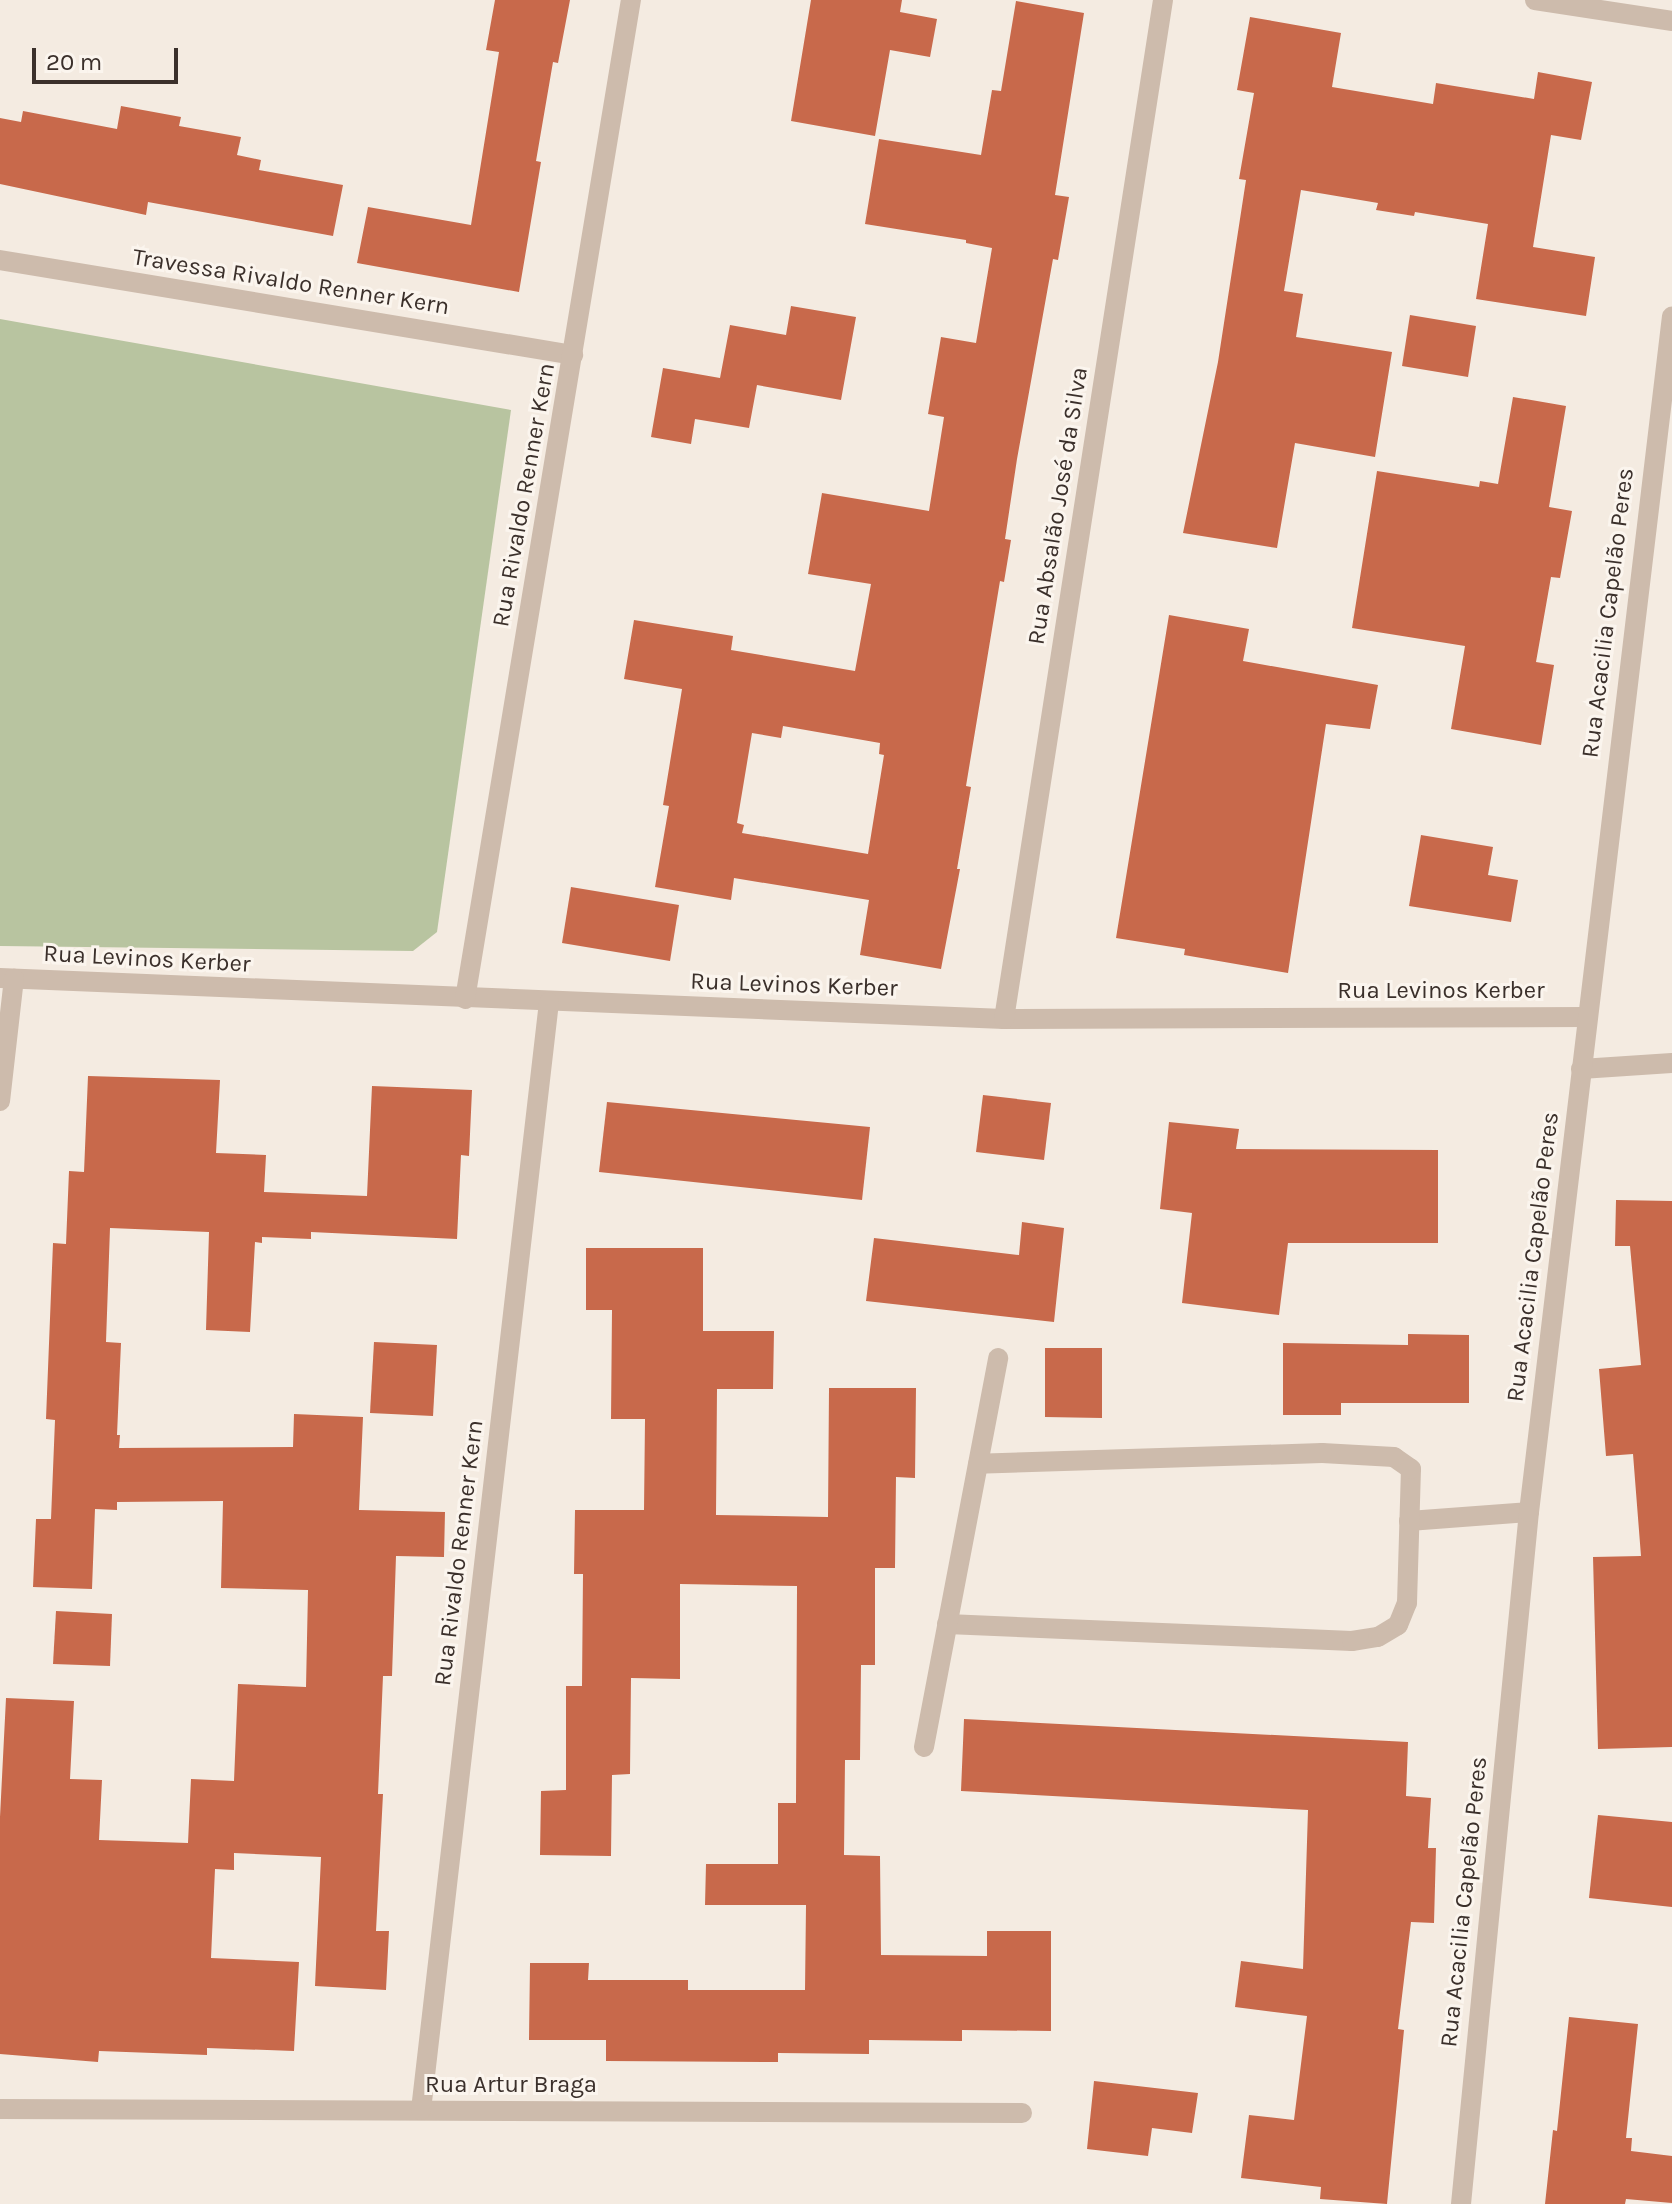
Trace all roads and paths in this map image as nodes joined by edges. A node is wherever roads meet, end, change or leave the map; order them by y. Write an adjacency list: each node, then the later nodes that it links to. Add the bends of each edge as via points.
1 (631, 0): 7 (street, Rua Rivaldo Renner Kern)
2 (1163, 0): 13 (street, Rua Absalão José da Silva)
3 (1535, 0): 4 (street)
4 (1672, 21)
5 (0, 260): 7 (street, Travessa Rivaldo Renner Kern)
6 (1672, 317): 8 (street, Rua Acacilia Capelão Peres)
7 (573, 355): 10 (street, Rua Rivaldo Renner Kern)
8 (1664, 427): 12 (street, Rua Acacilia Capelão Peres)
9 (7, 979): 10 (street, Rua Levinos Kerber); 16 (street)
10 (465, 999): 11 (street, Rua Levinos Kerber)
11 (549, 1002): 13 (street, Rua Levinos Kerber); 24 (street, Rua Rivaldo Renner Kern)
12 (1587, 1017): 13 (street, Rua Levinos Kerber); 15 (street, Rua Acacilia Capelão Peres)
13 (1004, 1019)
14 (1672, 1063): 15 (street)
15 (1581, 1069): 19 (street, Rua Acacilia Capelão Peres)
16 (0, 1101)
17 (998, 1358): 18 (street)
18 (978, 1464): 20 (street, via 1363,1452 1394,1457 1411,1469); 21 (street)
19 (1529, 1512): 20 (street); 26 (street, Rua Acacilia Capelão Peres)
20 (1409, 1521): 21 (street, via 1407,1603 1398,1625 1378,1637 1327,1641)
21 (947, 1624): 22 (street)
22 (924, 1747)
23 (0, 2109): 24 (street, Rua Artur Braga)
24 (421, 2110): 25 (street, Rua Artur Braga)
25 (1022, 2113)
26 (1461, 2204)

